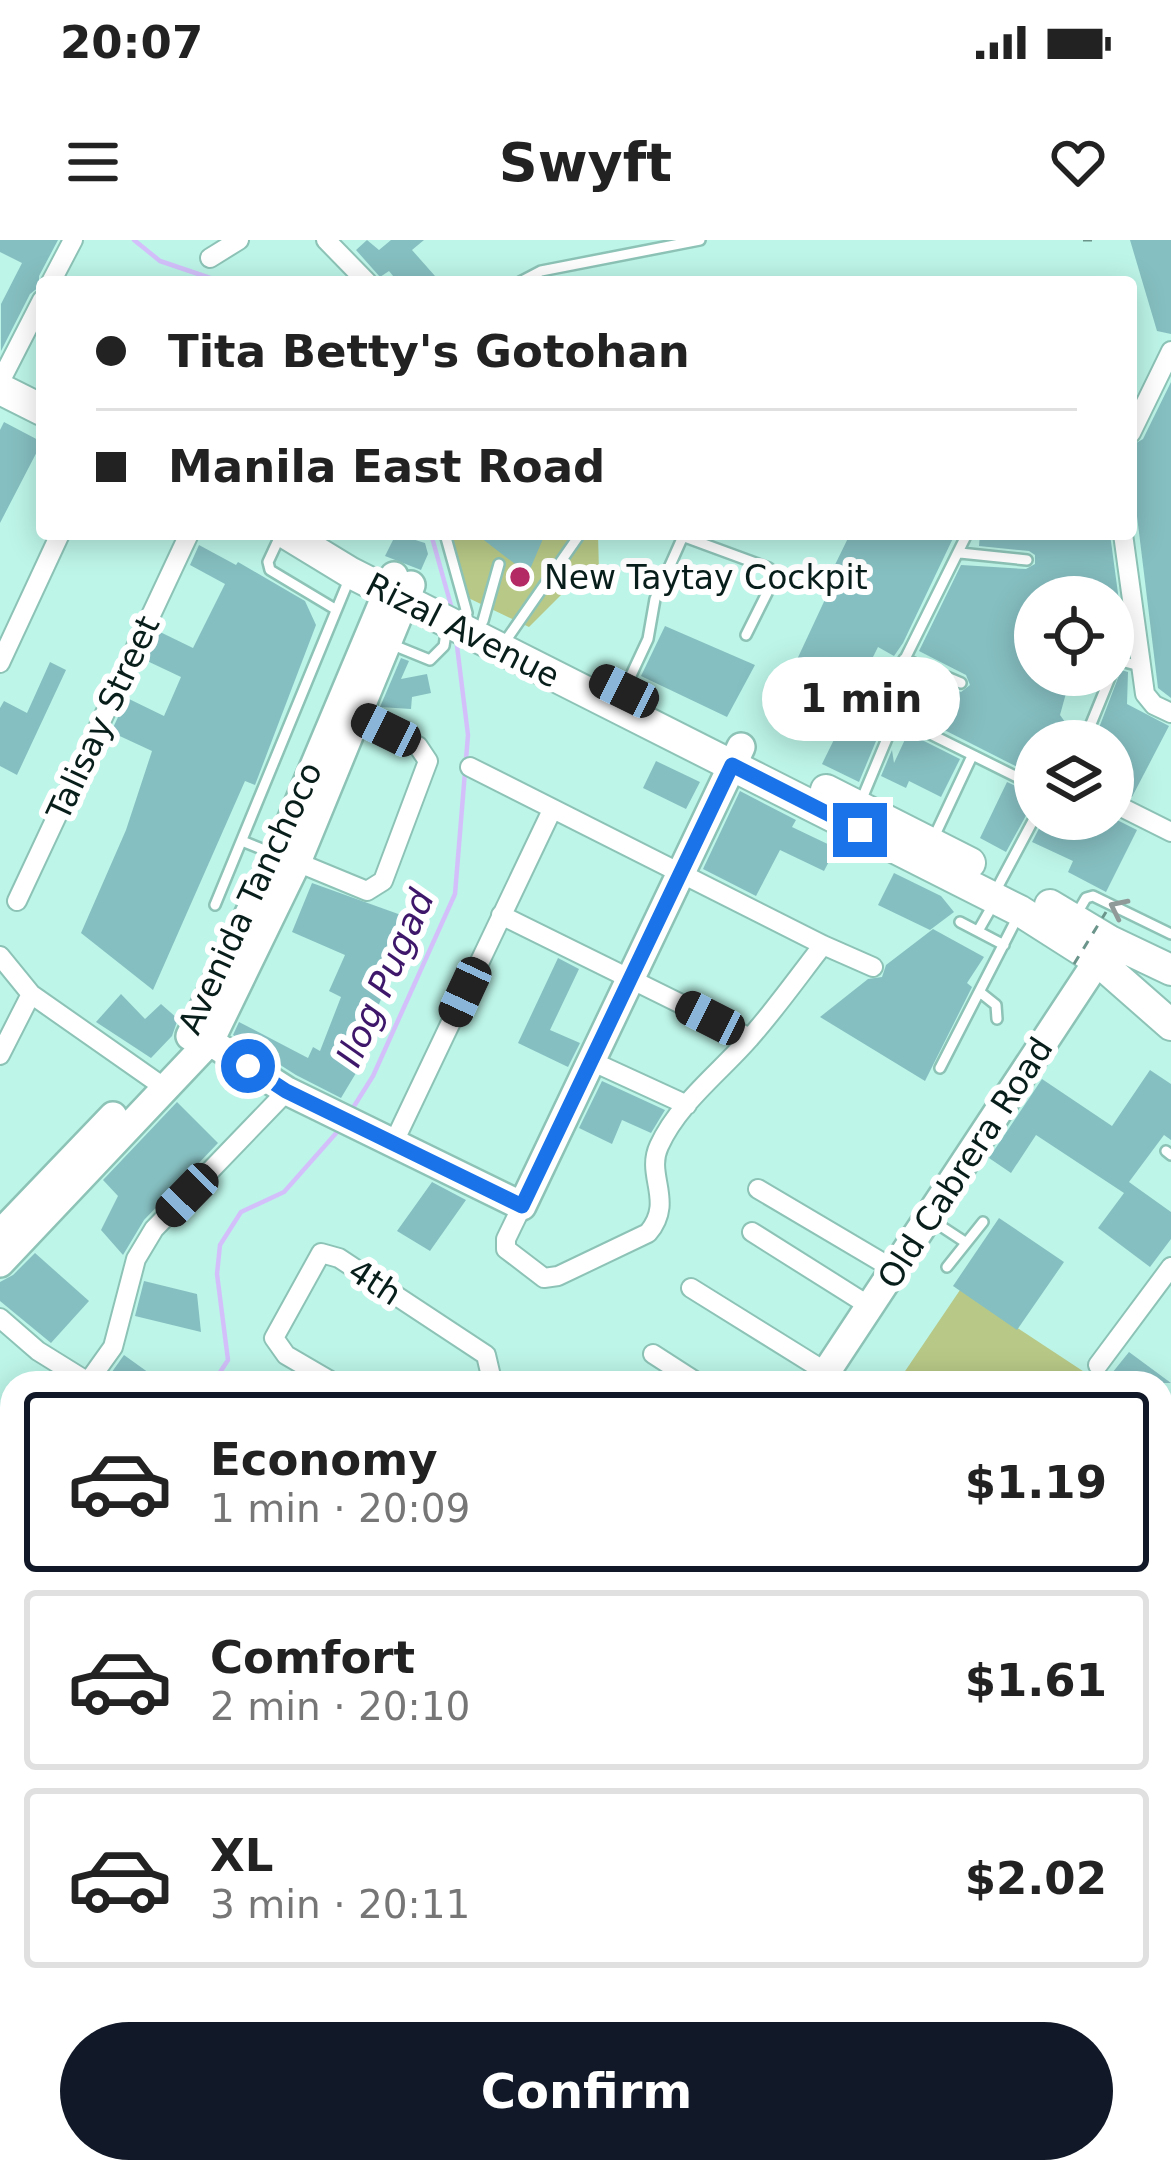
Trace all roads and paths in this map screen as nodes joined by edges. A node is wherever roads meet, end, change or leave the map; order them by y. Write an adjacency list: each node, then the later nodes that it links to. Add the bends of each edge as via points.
1 (73, 240): 9 (street)
2 (239, 240): 8 (street)
3 (356, 240): 7 (street)
4 (700, 240): 11 (lane)
5 (1083, 240): 6 (path)
6 (1093, 240)
7 (333, 247): 10 (street)
8 (210, 258)
9 (54, 276)
10 (361, 276)
11 (531, 276)
12 (36, 312): 14 (street)
13 (1171, 351): 16 (street)
14 (0, 386): 15 (main road)
15 (36, 407)
16 (1137, 421)
17 (57, 540): 38 (street)
18 (186, 540): 60 (street, Talisay Street)
19 (289, 540): 33 (lane, via 270,570)
20 (296, 540): 31 (main road, Rizal Avenue)
21 (311, 540): 32 (main road, Rizal Avenue, via 330,543)
22 (447, 540): 34 (lane)
23 (572, 540): 34 (lane)
24 (681, 540): 42 (lane)
25 (696, 540): 35 (lane, via 769,568 773,581)
26 (965, 540): 28 (lane)
27 (1125, 540): 40 (street)
28 (960, 553): 29 (lane); 37 (lane)
29 (1027, 560)
30 (499, 564): 34 (lane)
31 (351, 573): 32 (main road, Rizal Avenue); 33 (lane)
32 (399, 588): 34 (main road, Rizal Avenue); 36 (street, Avenida Tanchoco); 43 (street, Avenida Tanchoco)
33 (335, 608): 55 (lane)
34 (469, 622): 36 (lane, via 430,660); 42 (main road, Rizal Avenue)
35 (746, 635)
36 (386, 642): 43 (street, Avenida Tanchoco)
37 (904, 659): 41 (lane); 45 (lane, via 894,681)
38 (0, 663)
39 (1134, 666): 40 (lane)
40 (1140, 666): 44 (street, via 1148,700)
41 (961, 683)
42 (620, 699): 46 (main road, Rizal Avenue)
43 (346, 711): 57 (street, Avenida Tanchoco); 57 (street, via 418,746 428,760 383,881 367,891)
44 (1171, 713)
45 (896, 717): 47 (lane); 50 (lane)
46 (736, 756): 50 (main road); 58 (street); 59 (main road)
47 (972, 756): 49 (lane); 56 (lane)
48 (470, 767): 51 (street)
49 (1014, 777)
50 (859, 806): 56 (main road)
51 (552, 810): 58 (street); 62 (street)
52 (1134, 814): 53 (street)
53 (1171, 832)
54 (1026, 840): 59 (lane)
55 (242, 841): 57 (lane); 61 (lane)
56 (932, 842): 59 (main road)
57 (287, 858): 77 (street, Avenida Tanchoco)
58 (681, 873): 67 (street); 72 (street)
59 (1003, 896): 64 (lane); 66 (main road); 68 (lane)
60 (17, 901)
61 (215, 905)
62 (502, 915): 72 (street); 85 (street)
63 (960, 922): 64 (lane)
64 (978, 932): 68 (lane)
65 (1171, 934): 66 (lane, one-way to 66, via 1094,896 1086,898)
66 (1088, 939): 71 (main road); 76 (main road); 88 (street, Old Cabrera Road)
67 (823, 945): 70 (street); 78 (street)
68 (1004, 945): 73 (lane)
69 (0, 956): 74 (street)
70 (874, 967)
71 (1170, 975)
72 (631, 978): 78 (street); 80 (street)
73 (981, 993): 75 (lane, via 997,1005); 81 (lane)
74 (31, 994): 79 (street); 82 (street)
75 (997, 1019)
76 (1171, 1025)
77 (202, 1036): 82 (street, Avenida Tanchoco); 83 (street)
78 (750, 1038): 84 (street)
79 (0, 1055)
80 (590, 1060): 84 (street); 87 (street)
81 (940, 1068)
82 (158, 1083): 91 (street, Avenida Tanchoco); 93 (street, Avenida Tanchoco)
83 (286, 1091): 85 (street); 103 (street, via 154,1229 136,1259 113,1347)
84 (687, 1105): 87 (street, via 658,1148 662,1205 648,1233 544,1278 506,1249)
85 (393, 1144): 87 (street)
86 (758, 1189): 96 (street)
87 (522, 1206)
88 (929, 1218): 92 (lane); 96 (street, Old Cabrera Road)
89 (983, 1222): 92 (lane)
90 (752, 1232): 98 (street)
91 (0, 1234)
92 (965, 1242): 94 (lane)
93 (0, 1263)
94 (947, 1267)
95 (1171, 1268): 101 (street)
96 (895, 1270): 98 (street, Old Cabrera Road)
97 (691, 1288): 107 (street)
98 (871, 1307): 108 (street, Old Cabrera Road)
99 (0, 1318): 102 (street)
100 (653, 1354): 106 (street)
101 (1098, 1365)
102 (70, 1371)
103 (96, 1371)
104 (313, 1371): 105 (street, 4th, via 274,1338 321,1253 486,1355)
105 (490, 1371)
106 (679, 1371)
107 (814, 1371)
108 (827, 1371)

